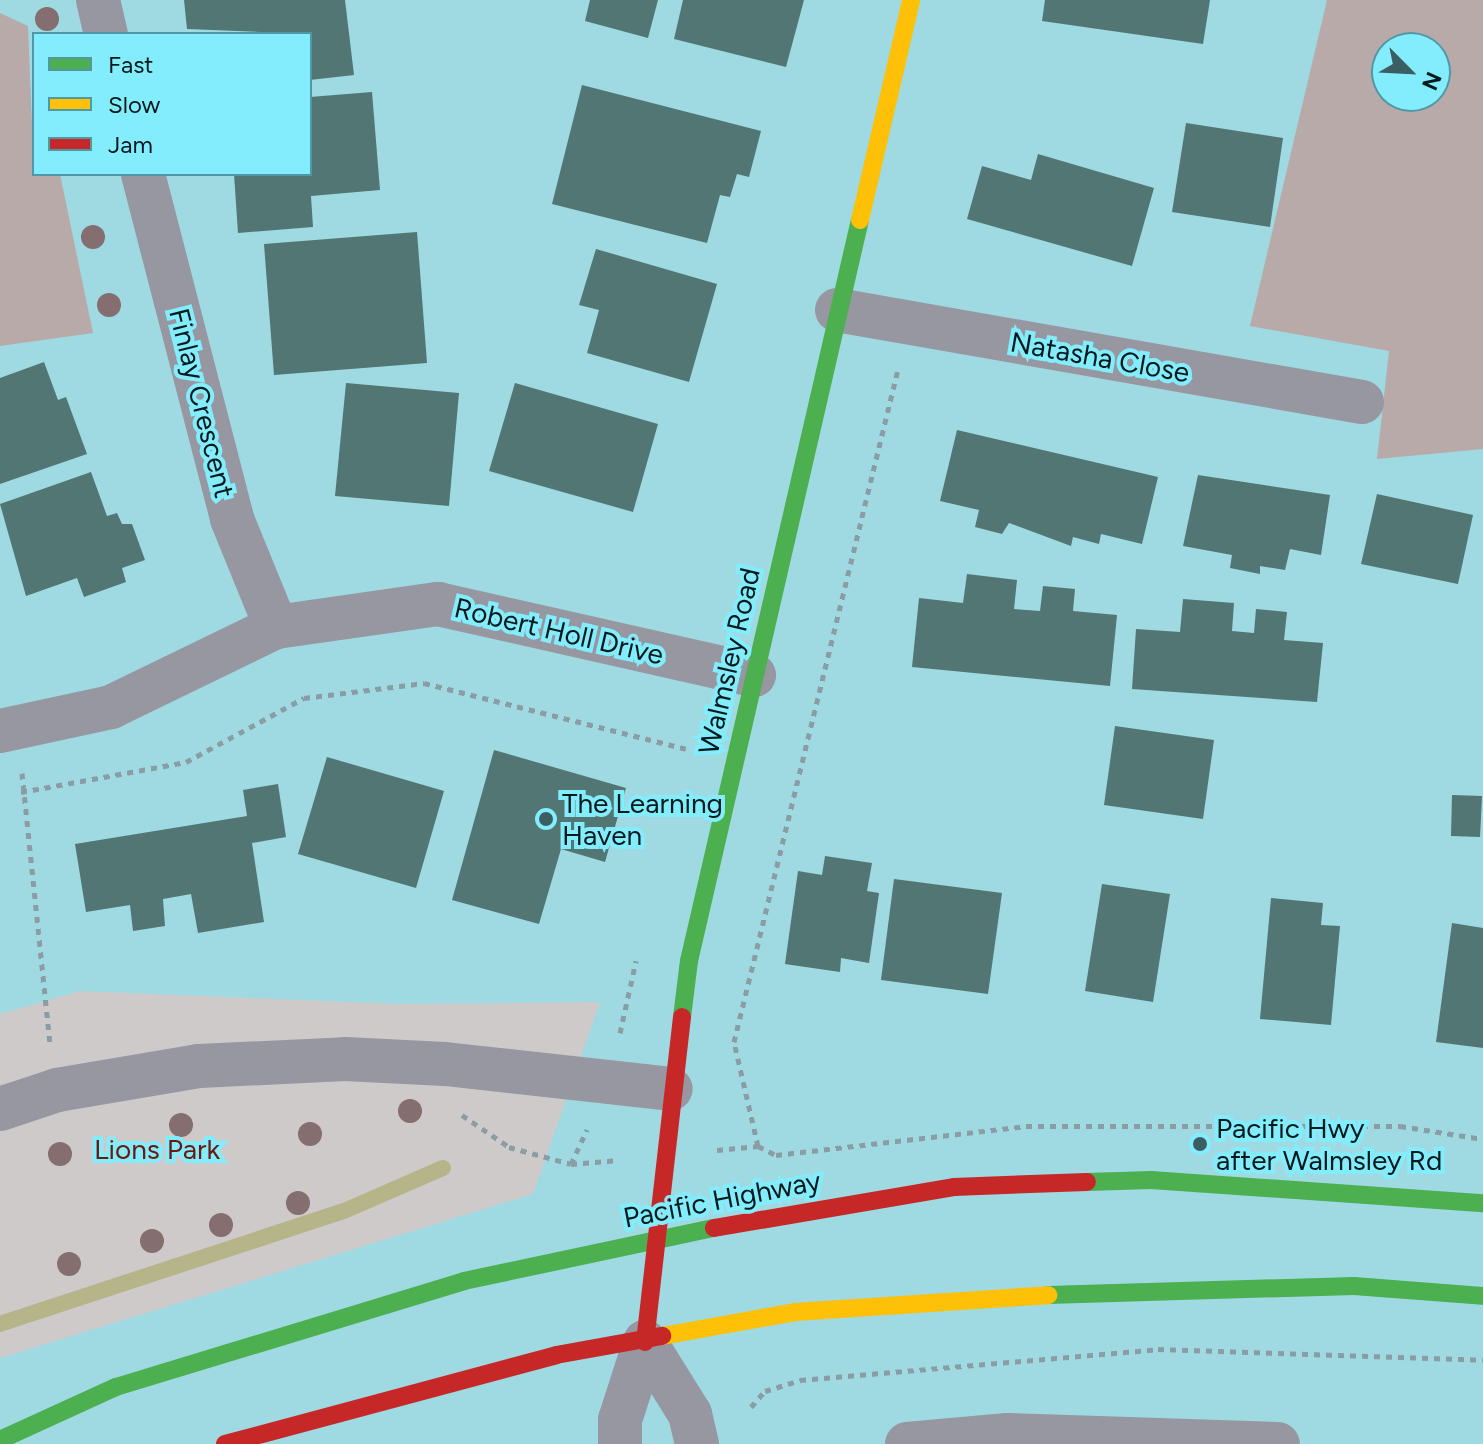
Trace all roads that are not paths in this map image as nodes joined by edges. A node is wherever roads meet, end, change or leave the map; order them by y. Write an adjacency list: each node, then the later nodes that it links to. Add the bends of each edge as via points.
1 (98, 0): 3 (street)
2 (911, 0): 5 (main road, Walmsley Road)
3 (106, 32)
4 (144, 176): 7 (street, Finlay Crescent, via 232,519)
5 (837, 310): 6 (street, Natasha Close); 8 (main road, Walmsley Road)
6 (1362, 402)
7 (276, 627): 8 (street, Robert Holl Drive, via 438,604); 9 (street, Robert Holl Drive, via 111,707)
8 (754, 675): 10 (main road, Walmsley Road, via 689,961)
9 (12, 730)
10 (671, 1089): 11 (street, via 445,1064 345,1059 199,1066 57,1090); 13 (main road, Walmsley Road)
11 (0, 1109)
12 (1483, 1203): 13 (main road, Pacific Highway, via 1151,1180 954,1187)
13 (653, 1240): 15 (main road, Walmsley Road); 16 (main road, Pacific Highway, via 464,1281 116,1387)
14 (1483, 1296): 15 (main road, via 1354,1286 1160,1288 795,1312)
15 (645, 1342): 17 (main road, via 556,1355); 18 (street, via 620,1420); 19 (street, via 690,1414)
16 (0, 1440)
17 (225, 1444)
18 (620, 1444)
19 (697, 1444)
20 (907, 1444): 21 (street, via 1008,1435)
21 (1278, 1444)

